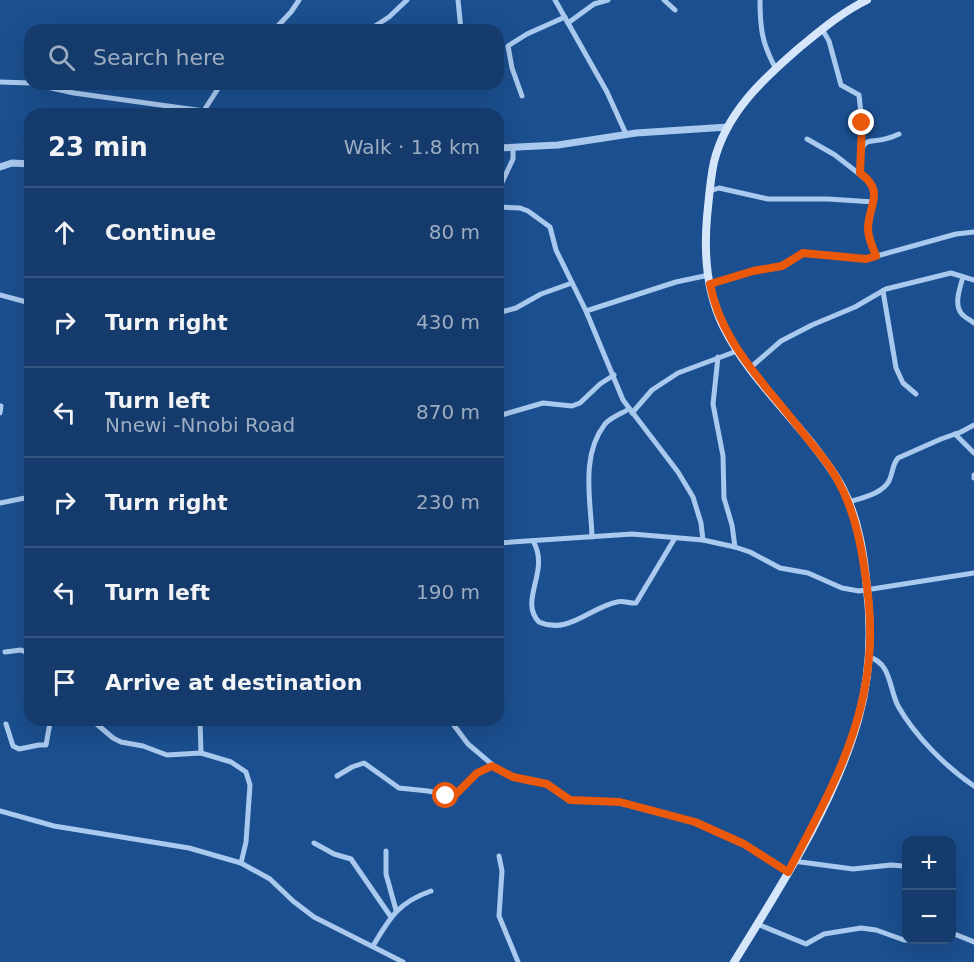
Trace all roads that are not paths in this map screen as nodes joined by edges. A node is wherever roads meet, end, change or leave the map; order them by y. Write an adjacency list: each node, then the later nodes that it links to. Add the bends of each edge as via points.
1 (298, 0): 11 (street)
2 (407, 0): 12 (street)
3 (458, 0): 13 (street)
4 (555, 0): 10 (street)
5 (608, 0): 10 (street)
6 (664, 0): 9 (street)
7 (760, 0): 15 (street, via 762,38)
8 (867, 0): 14 (main road)
9 (675, 10)
10 (566, 20): 20 (street, via 526,34 508,46); 24 (street, via 616,108)
11 (280, 24)
12 (378, 24)
13 (460, 24)
14 (822, 29): 15 (main road); 27 (street, via 841,85 859,95)
15 (776, 69): 23 (main road, via 754,89)
16 (0, 82): 17 (street)
17 (24, 84)
18 (60, 90): 21 (street)
19 (217, 90): 22 (street)
20 (522, 96)
21 (171, 108)
22 (206, 108)
23 (728, 127): 24 (street); 34 (main road, via 714,161)
24 (626, 134): 29 (street)
25 (899, 134): 27 (street, via 867,141)
26 (807, 139): 32 (street)
27 (862, 146): 32 (street)
28 (504, 148): 29 (street)
29 (513, 148): 33 (street, via 513,159)
30 (24, 164): 31 (street)
31 (0, 167)
32 (860, 173): 35 (street, via 872,183)
33 (504, 178)
34 (710, 191): 35 (street, via 719,188 768,199); 40 (main road, via 705,234)
35 (874, 202): 38 (street, via 868,231)
36 (504, 207): 42 (street, via 520,208 550,227)
37 (974, 232): 38 (street)
38 (876, 256): 40 (street, via 866,259 803,253 782,266)
39 (963, 278): 41 (street); 43 (street, via 951,273); 48 (street, via 958,291 959,309)
40 (710, 280): 47 (street, via 676,282); 49 (main road, via 722,324)
41 (974, 280)
42 (572, 283): 46 (street); 47 (street)
43 (883, 291): 51 (street, via 781,341); 53 (street, via 896,368 903,383)
44 (0, 295): 45 (street)
45 (24, 301)
46 (504, 311)
47 (586, 311): 52 (street)
48 (974, 323)
49 (737, 351): 50 (street); 51 (main road)
50 (718, 357): 55 (street, via 678,373); 69 (street, via 713,404 723,456 724,498)
51 (750, 368): 63 (main road, via 831,468)
52 (614, 375): 55 (street); 57 (street, via 572,406 543,403)
53 (916, 394)
54 (1, 406): 56 (street)
55 (630, 411): 64 (street, via 606,423 592,450 588,491); 66 (street, via 693,497)
56 (0, 413)
57 (504, 414)
58 (974, 425): 59 (street)
59 (955, 435): 60 (street); 63 (street, via 898,458 886,486)
60 (974, 453)
61 (24, 498): 62 (street)
62 (0, 501)
63 (849, 502): 71 (main road)
64 (592, 537): 65 (street, via 632,534); 67 (street)
65 (675, 538): 66 (street); 67 (street, via 636,603 620,601 575,621 551,625 539,622 531,610 540,554)
66 (703, 540): 69 (street)
67 (533, 541): 68 (street)
68 (504, 543)
69 (735, 547): 71 (street, via 780,568 808,573 851,590)
70 (974, 573): 71 (street)
71 (868, 590): 74 (main road)
72 (24, 651): 73 (street)
73 (5, 652)
74 (869, 657): 83 (street, via 884,665 899,707 932,751); 88 (main road, via 858,720 843,761)
75 (6, 724): 76 (street, via 11,742 19,749 48,744)
76 (50, 726)
77 (99, 726): 80 (street, via 121,742 167,755)
78 (200, 726): 80 (street)
79 (454, 726): 81 (street)
80 (201, 753): 89 (street, via 242,767 249,778 250,812)
81 (492, 766): 82 (street, via 477,773 452,796 399,789 364,763); 91 (street, via 513,777 547,784 570,800 620,802 695,822 744,844)
82 (338, 776)
83 (974, 786)
84 (0, 811): 89 (street, via 54,826 189,848)
85 (314, 843): 94 (street, via 351,859)
86 (386, 851): 93 (street, via 386,874)
87 (499, 856): 101 (street, via 499,916)
88 (794, 861): 90 (street, via 853,869); 91 (main road)
89 (241, 864): 99 (street, via 270,879 315,917)
90 (902, 866)
91 (788, 872): 95 (main road)
92 (431, 891): 93 (street)
93 (396, 910): 94 (street)
94 (391, 917): 99 (street)
95 (757, 924): 97 (street, via 806,944 824,934 861,928); 102 (main road)
96 (956, 935): 98 (street)
97 (902, 939)
98 (974, 942)
99 (374, 946): 100 (street)
100 (403, 962)
101 (518, 962)
102 (734, 962)

